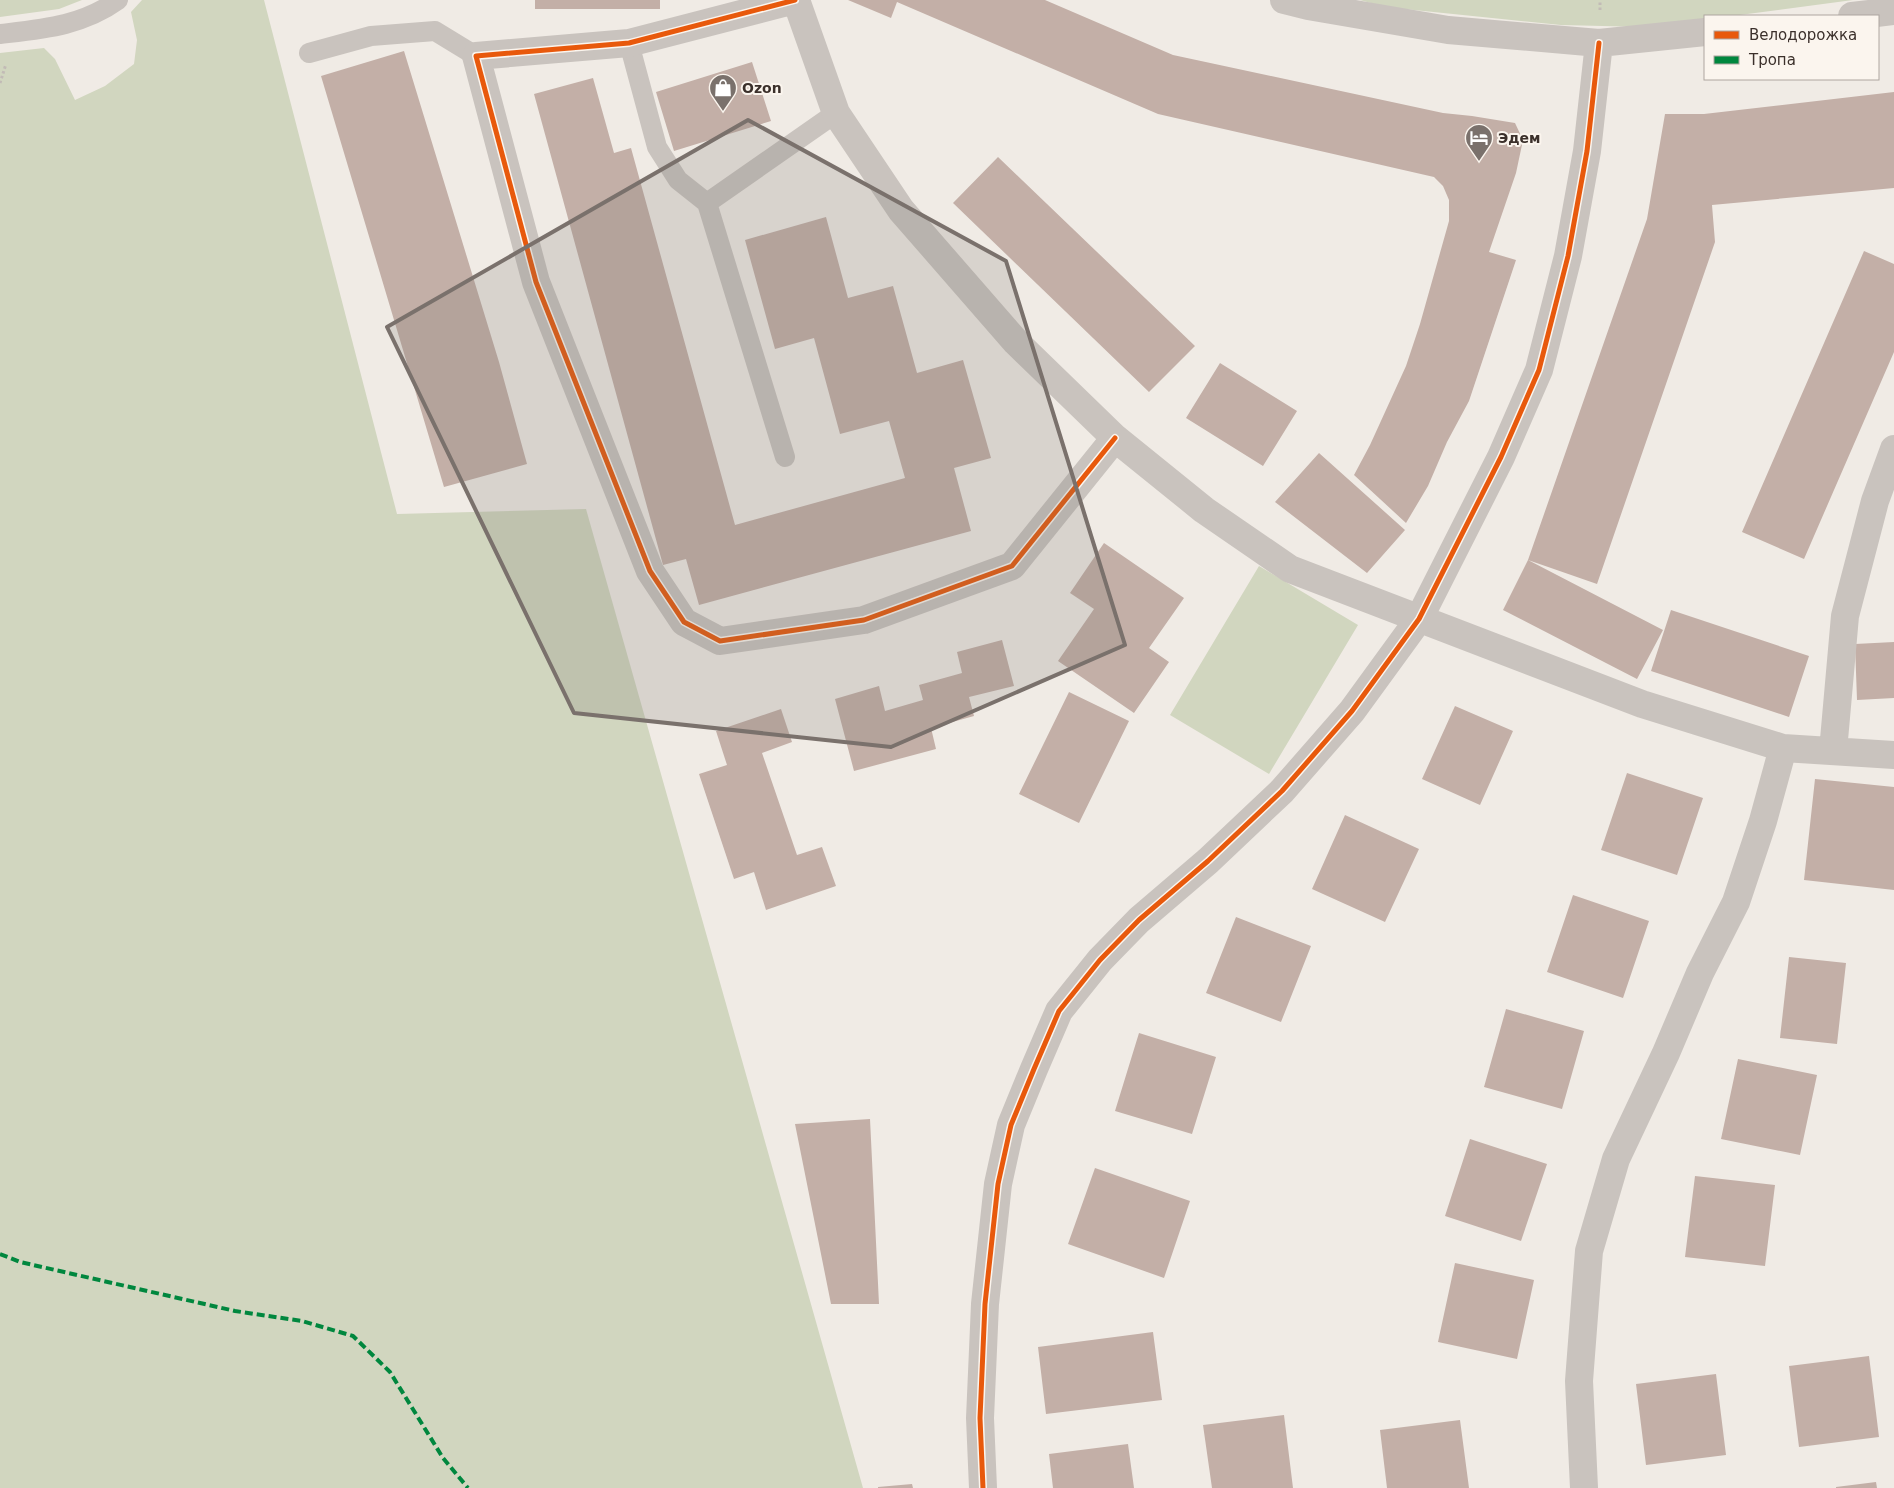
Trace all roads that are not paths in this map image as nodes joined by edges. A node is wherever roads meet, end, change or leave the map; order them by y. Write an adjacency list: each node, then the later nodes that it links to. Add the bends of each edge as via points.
1 (118, 0): 7 (lane, via 103,11 63,26)
2 (796, 0): 8 (street); 12 (street)
3 (1284, 0): 9 (street, via 1448,30)
4 (1894, 11): 5 (street)
5 (1860, 15)
6 (1704, 32): 9 (street)
7 (0, 34)
8 (629, 43): 11 (street); 13 (lane, via 657,147 678,180)
9 (1600, 43): 17 (street, via 1587,151 1568,256 1539,370 1501,457)
10 (309, 53): 11 (lane, via 372,36 435,31)
11 (476, 56): 14 (street, via 536,282 650,571 684,622 720,641 864,620 1012,566)
12 (836, 113): 13 (lane); 14 (street, via 901,210 1016,342)
13 (707, 203): 16 (lane)
14 (1115, 438): 17 (street, via 1204,510 1290,569)
15 (1894, 449): 19 (street, via 1874,501 1845,616)
16 (785, 457)
17 (1419, 619): 18 (street, via 1642,704); 21 (street, via 1352,711 1282,791 1139,920 1100,960 1059,1011 1011,1125 998,1184 985,1304 980,1418)
18 (1783, 748): 19 (street); 22 (street, via 1736,902 1616,1158 1589,1252 1579,1381)
19 (1833, 751): 20 (street)
20 (1894, 755)
21 (983, 1488)
22 (1584, 1488)

